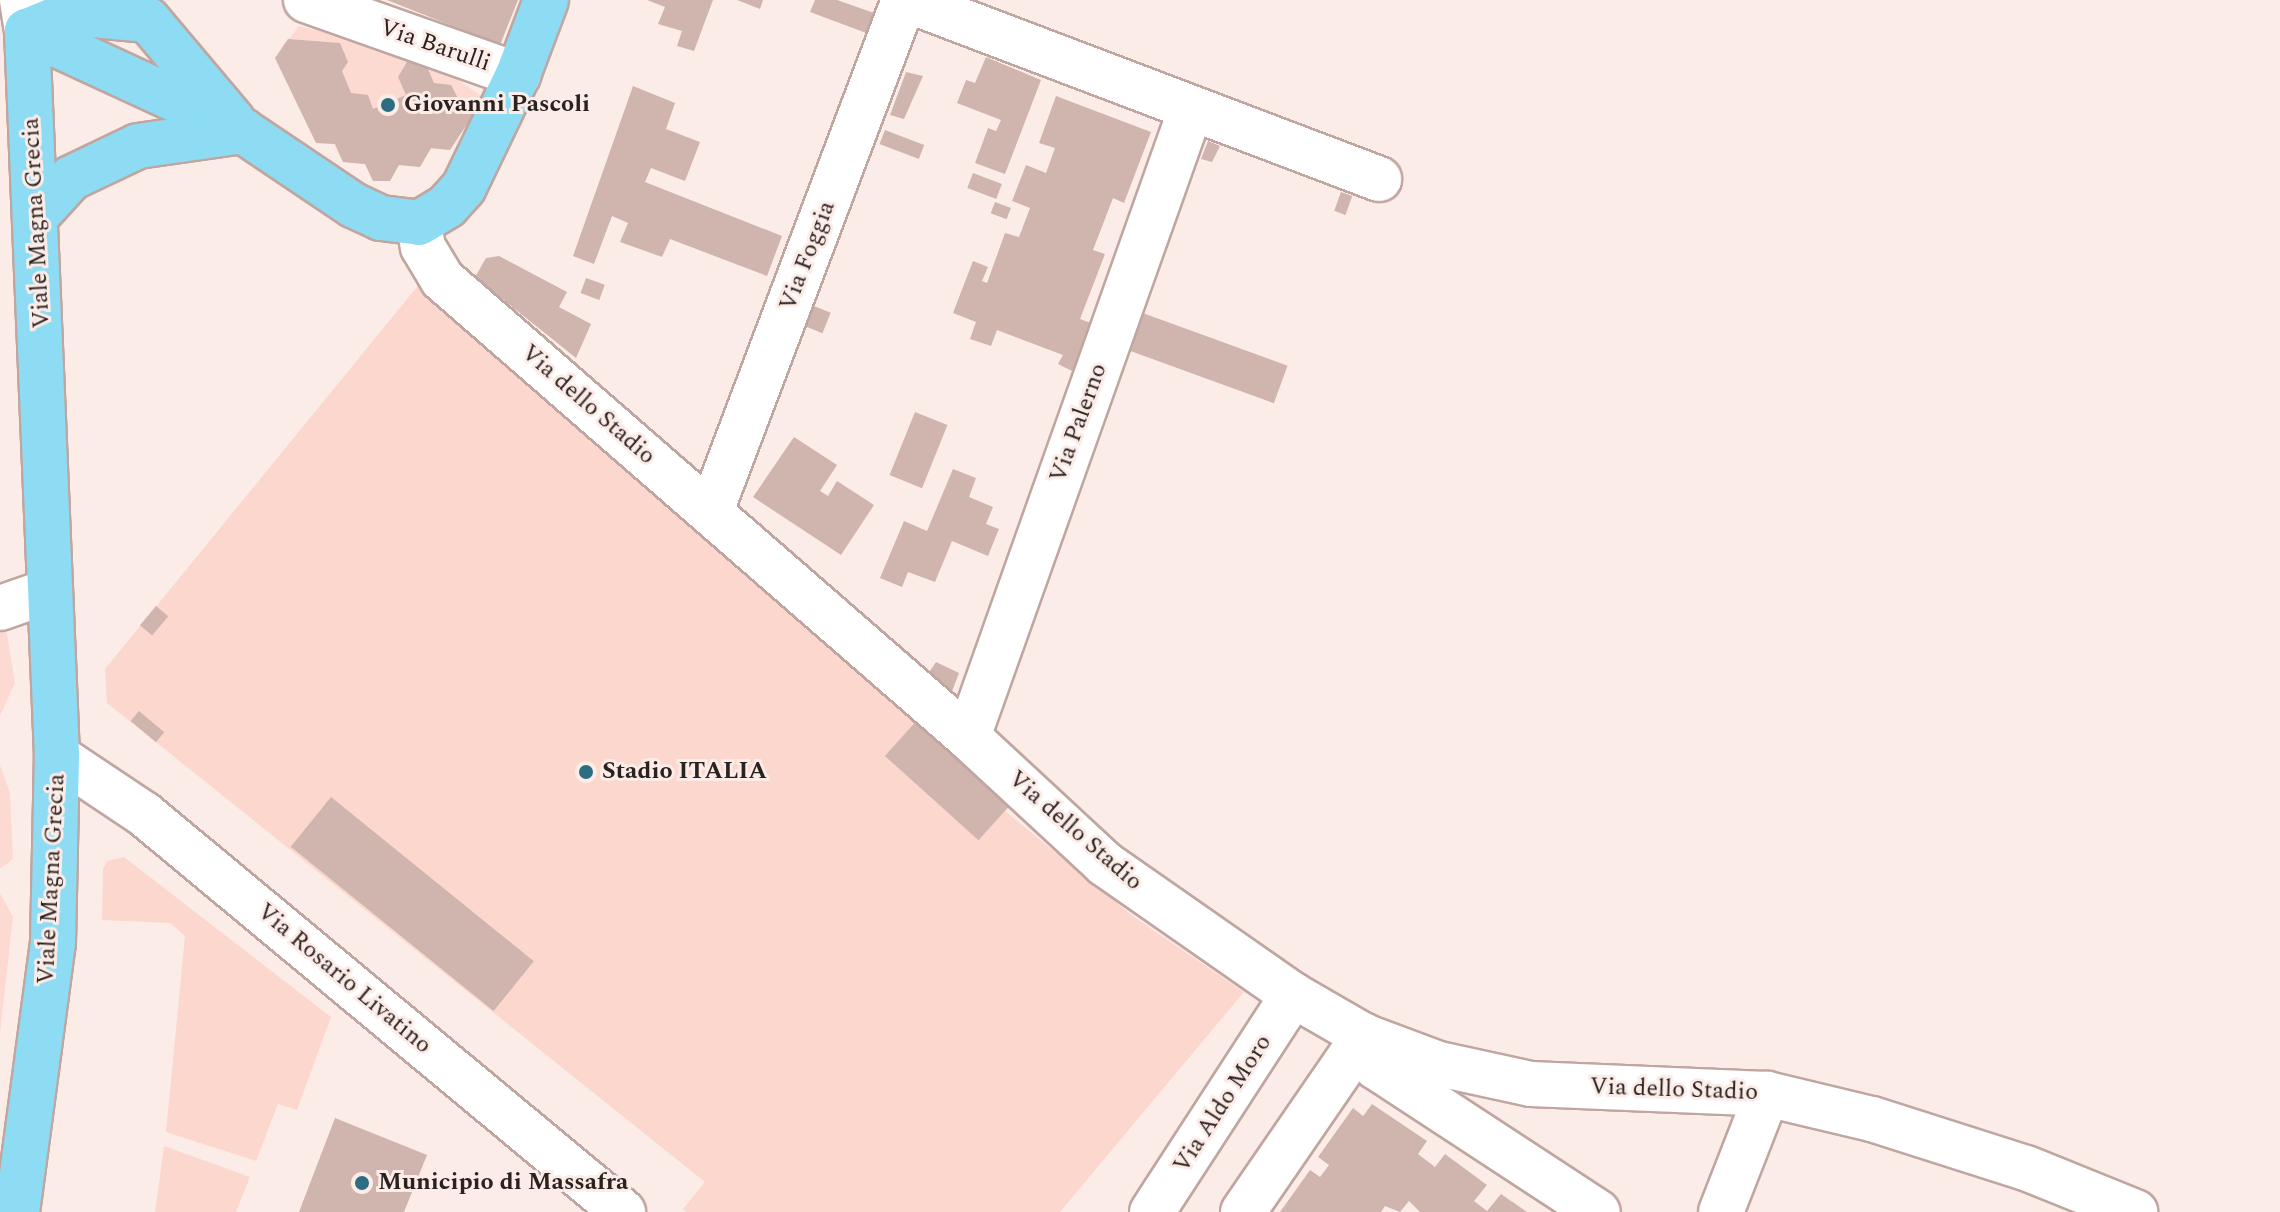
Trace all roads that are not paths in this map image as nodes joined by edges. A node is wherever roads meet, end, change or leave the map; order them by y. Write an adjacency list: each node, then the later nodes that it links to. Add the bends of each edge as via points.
1 (306, 0): 6 (street, Via Barulli)
2 (546, 0): 6 (main road)
3 (906, 0): 7 (street); 12 (street, Via Foggia)
4 (140, 10): 5 (main road); 8 (main road)
5 (24, 16): 8 (main road); 10 (main road, Viale Magna Grecia)
6 (518, 75): 11 (main road, via 464,187 447,206)
7 (1191, 109): 9 (street); 15 (street, Via Palerno)
8 (243, 131): 10 (main road, via 138,146 71,178); 11 (main road, via 353,205 381,218)
9 (1379, 179)
10 (37, 215): 13 (main road, Viale Magna Grecia)
11 (419, 223): 12 (street, Via dello Stadio, via 423,247 442,279)
12 (711, 511): 15 (street, Via dello Stadio)
13 (49, 591): 14 (street); 16 (main road, Viale Magna Grecia)
14 (0, 608)
15 (968, 737): 17 (street, Via dello Stadio, via 1105,864)
16 (57, 756): 20 (main road, Viale Magna Grecia, via 53,943); 21 (street, Via Rosario Livatino, via 144,814)
17 (1293, 995): 18 (street, Via dello Stadio); 22 (street, Via Aldo Moro)
18 (1364, 1036): 19 (street, Via dello Stadio, via 1439,1064 1531,1084); 23 (street); 24 (street, via 1376,1067)
19 (1767, 1094): 25 (street); 26 (street, Via dello Stadio, via 1872,1119 2026,1168)
20 (17, 1212)
21 (623, 1212)
22 (1152, 1212)
23 (1243, 1212)
24 (1598, 1212)
25 (1721, 1212)
26 (2135, 1212)

